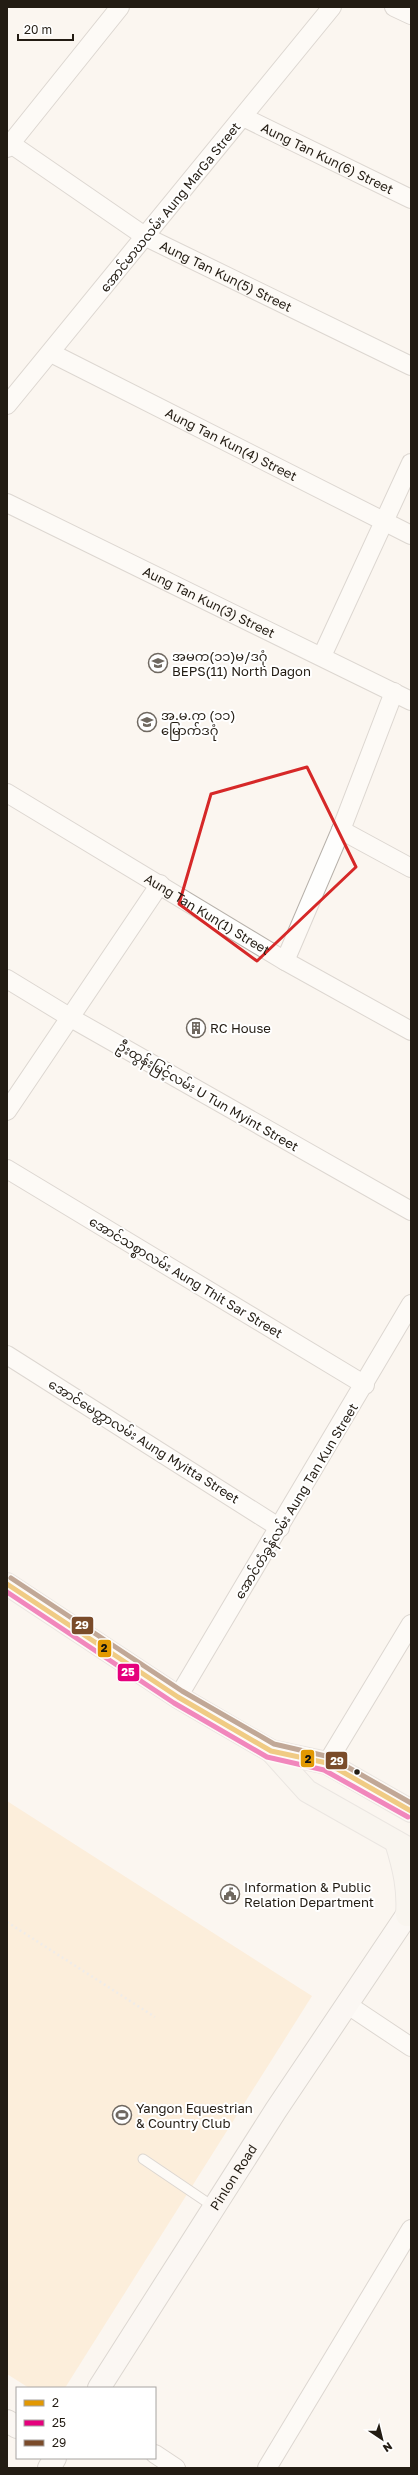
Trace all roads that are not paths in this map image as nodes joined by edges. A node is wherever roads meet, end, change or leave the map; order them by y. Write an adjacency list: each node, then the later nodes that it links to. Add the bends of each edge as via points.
1 (120, 7): 6 (street)
2 (332, 7): 5 (street, အောင်မာဃလမ်း Aung MarGa Street)
3 (394, 7): 4 (street)
4 (411, 15)
5 (243, 117): 7 (street, Aung Tan Kun(6) Street); 8 (street, အောင်မာဃလမ်း Aung MarGa Street)
6 (9, 146): 8 (street, Aung Tan Kun(5) Street)
7 (411, 199)
8 (146, 237): 9 (street, အောင်မာဃလမ်း Aung MarGa Street); 10 (street, Aung Tan Kun(5) Street)
9 (51, 353): 11 (street, အောင်မာဃလမ်း Aung MarGa Street); 14 (street, Aung Tan Kun(4) Street)
10 (411, 366)
11 (7, 405)
12 (411, 463): 14 (street)
13 (7, 502): 16 (street, Aung Tan Kun(3) Street)
14 (384, 522): 15 (street, Aung Tan Kun(4) Street); 16 (street)
15 (411, 535)
16 (322, 656): 17 (street, Aung Tan Kun(3) Street)
17 (394, 692): 18 (street, Aung Tan Kun(3) Street); 20 (street)
18 (411, 701)
19 (7, 793): 22 (street, Aung Tan Kun(1) Street)
20 (341, 830): 21 (street); 23 (street)
21 (411, 868)
22 (160, 884): 23 (street, Aung Tan Kun(1) Street); 25 (street)
23 (285, 961): 26 (street, Aung Tan Kun(1) Street)
24 (7, 979): 25 (street, ဦးထွန်းမြင့်လမ်း U Tun Myint Street)
25 (72, 1018): 27 (street); 29 (street, ဦးထွန်းမြင့်လမ်း U Tun Myint Street)
26 (411, 1031)
27 (7, 1111)
28 (7, 1169): 32 (street, အောင်သစ္စာလမ်း Aung Thit Sar Street)
29 (411, 1211)
30 (411, 1304): 32 (street, အောင်တံခွန်လမ်း Aung Tan Kun Street)
31 (7, 1355): 33 (street, အောင်မေတ္တာလမ်း Aung Myitta Street)
32 (365, 1385): 33 (street, အောင်တံခွန်လမ်း Aung Tan Kun Street)
33 (280, 1528): 36 (street, အောင်တံခွန်လမ်း Aung Tan Kun Street)
34 (7, 1584): 36 (main road)
35 (411, 1624): 38 (street)
36 (178, 1698): 37 (main road)
37 (271, 1751): 38 (main road); 40 (main road, via 307,1791)
38 (327, 1763): 39 (main road)
39 (411, 1811)
40 (404, 1846): 41 (main road)
41 (410, 1913): 42 (main road, Pinlon Road)
42 (348, 2005): 43 (street); 45 (main road, Pinlon Road)
43 (411, 2047)
44 (142, 2159): 45 (lane)
45 (214, 2207): 47 (main road, Pinlon Road)
46 (411, 2229): 54 (street)
47 (100, 2387)
48 (7, 2421): 49 (main road)
49 (16, 2427)
50 (156, 2455): 53 (street)
51 (54, 2459): 52 (main road)
52 (49, 2468)
53 (176, 2468)
54 (268, 2468)

